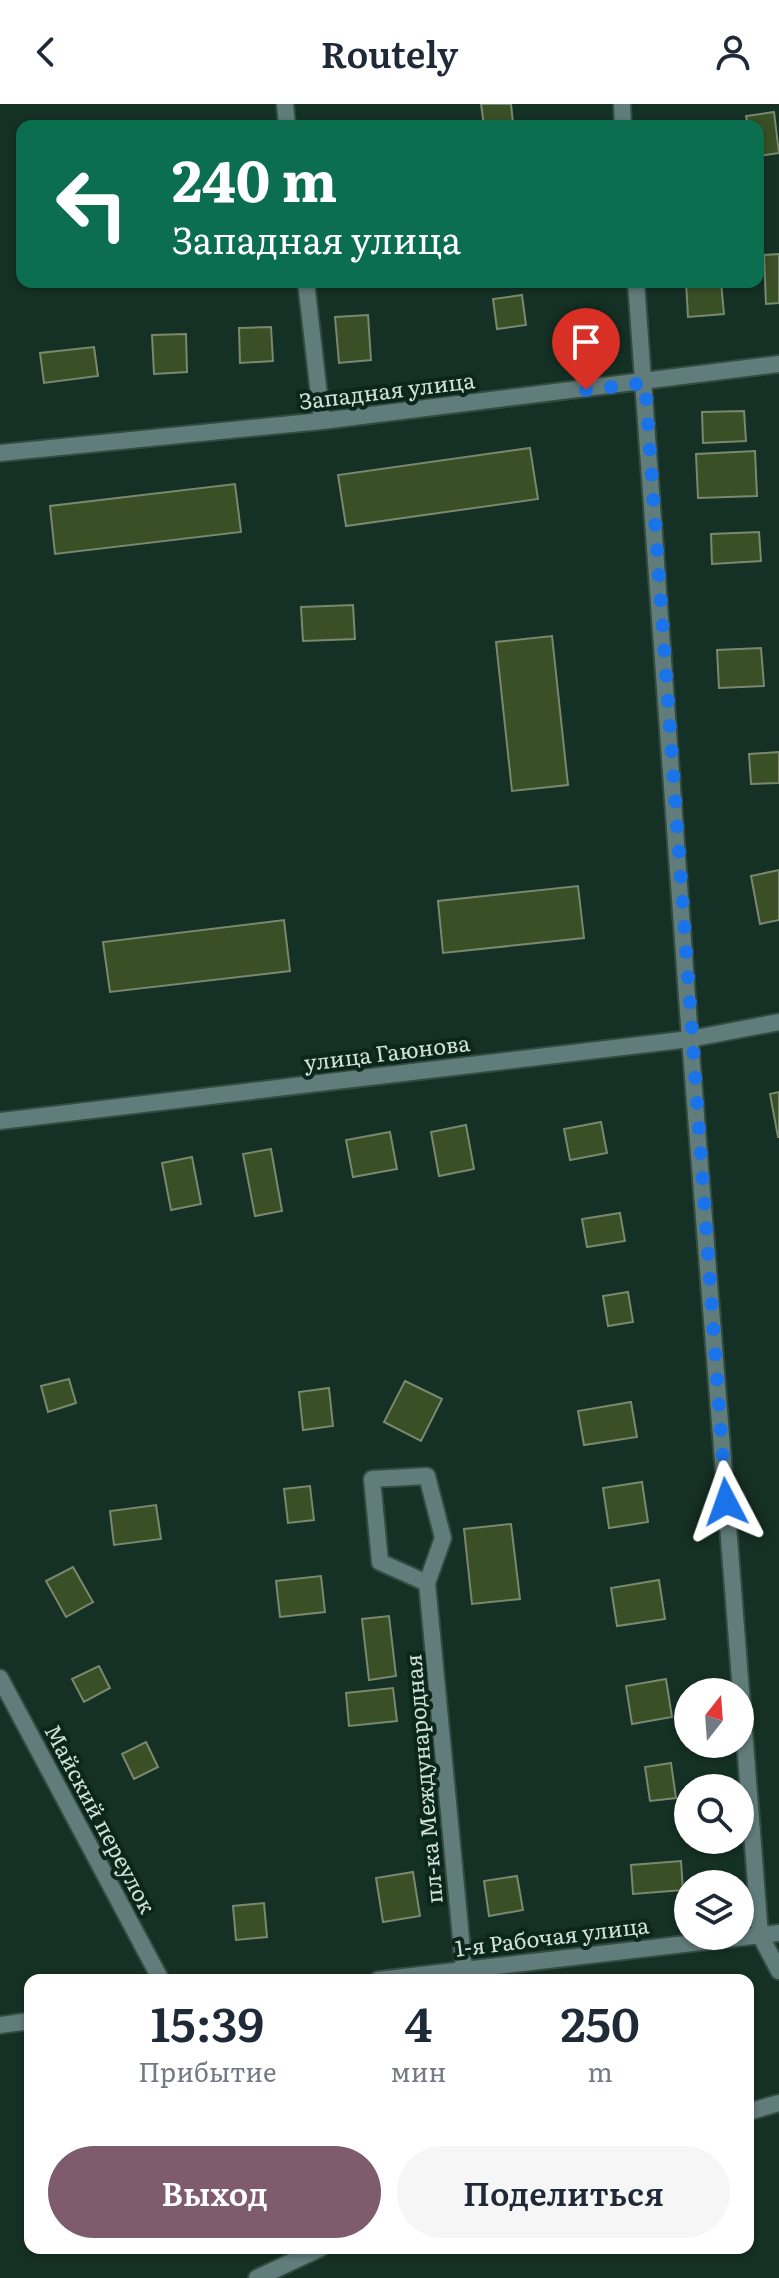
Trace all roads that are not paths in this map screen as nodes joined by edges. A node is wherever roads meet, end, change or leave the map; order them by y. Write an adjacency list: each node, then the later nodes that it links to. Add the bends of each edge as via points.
1 (307, 288): 5 (street)
2 (637, 288): 4 (street)
3 (779, 364): 4 (street, Западная улица)
4 (645, 383): 5 (street, Западная улица); 8 (street)
5 (322, 421): 6 (street, Западная улица)
6 (0, 453)
7 (779, 1022): 8 (street, улица Гаюнова)
8 (690, 1039): 9 (street, улица Гаюнова); 13 (street)
9 (0, 1121)
10 (427, 1583): 10 (street, пл-ка Международная, via 443,1538 427,1476 372,1479 380,1562); 14 (street, пл-ка Международная)
11 (0, 1678): 16 (street, Майский переулок)
12 (779, 1933): 13 (street, 1-я Рабочая улица)
13 (760, 1935): 14 (street, 1-я Рабочая улица); 15 (street)
14 (464, 1970): 17 (street, 1-я Рабочая улица)
15 (779, 1971)
16 (158, 1974)
17 (430, 1974)
18 (24, 2022): 19 (street)
19 (0, 2025)
20 (779, 2103): 21 (street)
21 (754, 2110)
22 (308, 2254): 23 (street)
23 (257, 2278)

